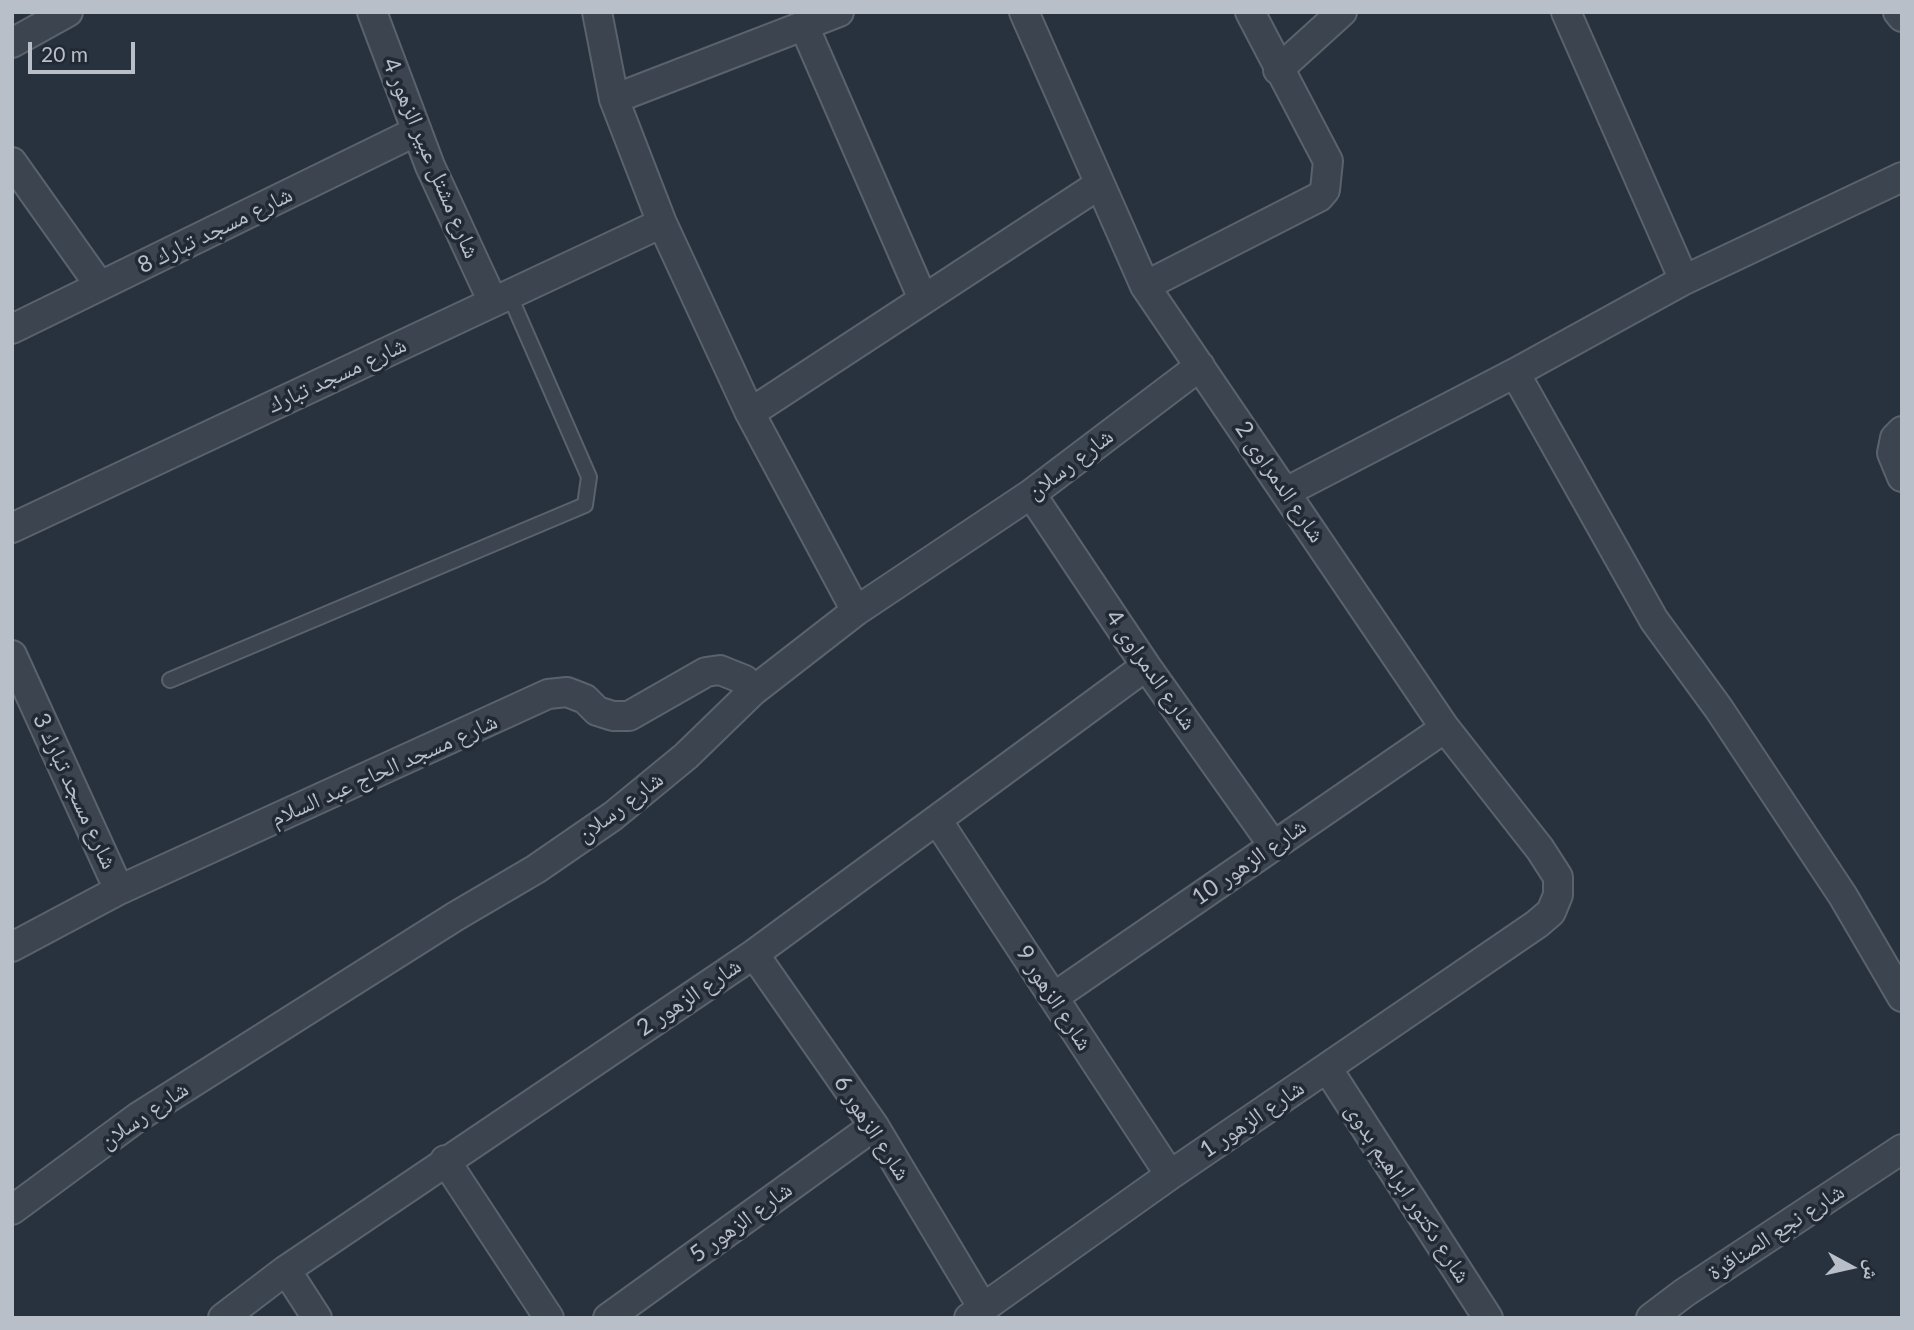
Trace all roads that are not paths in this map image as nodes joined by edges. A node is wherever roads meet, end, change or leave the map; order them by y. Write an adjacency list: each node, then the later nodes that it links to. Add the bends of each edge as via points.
1 (68, 12): 12 (street)
2 (372, 12): 15 (street, شارع مشتل عبير الزهور 4)
3 (597, 12): 14 (street)
4 (839, 12): 11 (street)
5 (1024, 12): 18 (street, شارع الدمراوى 2)
6 (1250, 12): 13 (street)
7 (1342, 12): 13 (street)
8 (1566, 12): 20 (street)
9 (1898, 12): 10 (street)
10 (1902, 17)
11 (804, 26): 14 (street); 24 (street)
12 (12, 43)
13 (1278, 70): 22 (street, via 1328,161 1328,177 1319,197)
14 (614, 99): 19 (street)
15 (417, 131): 21 (street, شارع مسجد تبارك 8); 23 (street, شارع مشتل عبير الزهور 4)
16 (12, 162): 21 (street)
17 (1902, 177): 20 (street)
18 (1100, 184): 22 (street, شارع الدمراوى 2); 24 (street)
19 (662, 223): 23 (street, شارع مسجد تبارك); 28 (street)
20 (1684, 280): 27 (street)
21 (100, 286): 25 (street, شارع مسجد تبارك 8)
22 (1145, 286): 26 (street, شارع الدمراوى 2)
23 (501, 298): 33 (street, شارع مسجد تبارك); 37 (lane, via 589,477 585,505)
24 (923, 299): 28 (street)
25 (12, 329)
26 (1200, 366): 31 (street, شارع الدمراوى 2); 32 (street, شارع رسلان)
27 (1515, 373): 31 (street); 47 (street, via 1654,620 1843,896)
28 (750, 413): 34 (street)
29 (1902, 432): 30 (street, via 1895,438 1892,453)
30 (1902, 477)
31 (1286, 492): 39 (street, شارع الدمراوى 2)
32 (1031, 494): 34 (street, شارع رسلان); 36 (street, شارع الدمراوى 4)
33 (12, 528)
34 (856, 611): 38 (street, شارع رسلان)
35 (12, 655): 42 (street, شارع مسجد تبارك 3)
36 (1146, 666): 40 (street, شارع الزهور 2); 41 (street, شارع الدمراوى 4)
37 (170, 680)
38 (753, 691): 42 (street, شارع مسجد الحاج عبد السلام, via 745,680 720,670 706,672 629,716 597,710 567,692 548,694); 53 (street, شارع رسلان, via 686,757 613,816 536,869 138,1116)
39 (1445, 728): 41 (street, شارع الزهور 10); 43 (street, شارع الدمراوى 2, via 1558,877 1558,895 1551,912)
40 (937, 820): 45 (street, شارع الزهور 2); 46 (street, شارع الزهور 9)
41 (1273, 845): 46 (street, شارع الزهور 10)
42 (120, 890): 44 (street, شارع مسجد الحاج عبد السلام)
43 (1537, 924): 48 (street, شارع الزهور 1)
44 (12, 947)
45 (754, 954): 49 (street, شارع الزهور 6); 51 (street, شارع الزهور 2)
46 (1054, 997): 52 (street, شارع الزهور 9)
47 (1902, 997)
48 (1328, 1068): 52 (street, شارع الزهور 1); 60 (street, شارع دكتور ابراهيم بدوى)
49 (874, 1126): 55 (street, شارع الزهور 6); 59 (street, شارع الزهور 5)
50 (1902, 1149): 61 (street, شارع نجع الصناقرة)
51 (445, 1160): 54 (street, شارع الزهور 2); 58 (street)
52 (1170, 1175): 55 (street, شارع الزهور 1)
53 (12, 1210)
54 (286, 1270): 56 (street, شارع الزهور 2); 57 (street)
55 (976, 1313)
56 (223, 1318)
57 (317, 1318)
58 (549, 1318)
59 (608, 1318)
60 (1488, 1318)
61 (1651, 1318)

